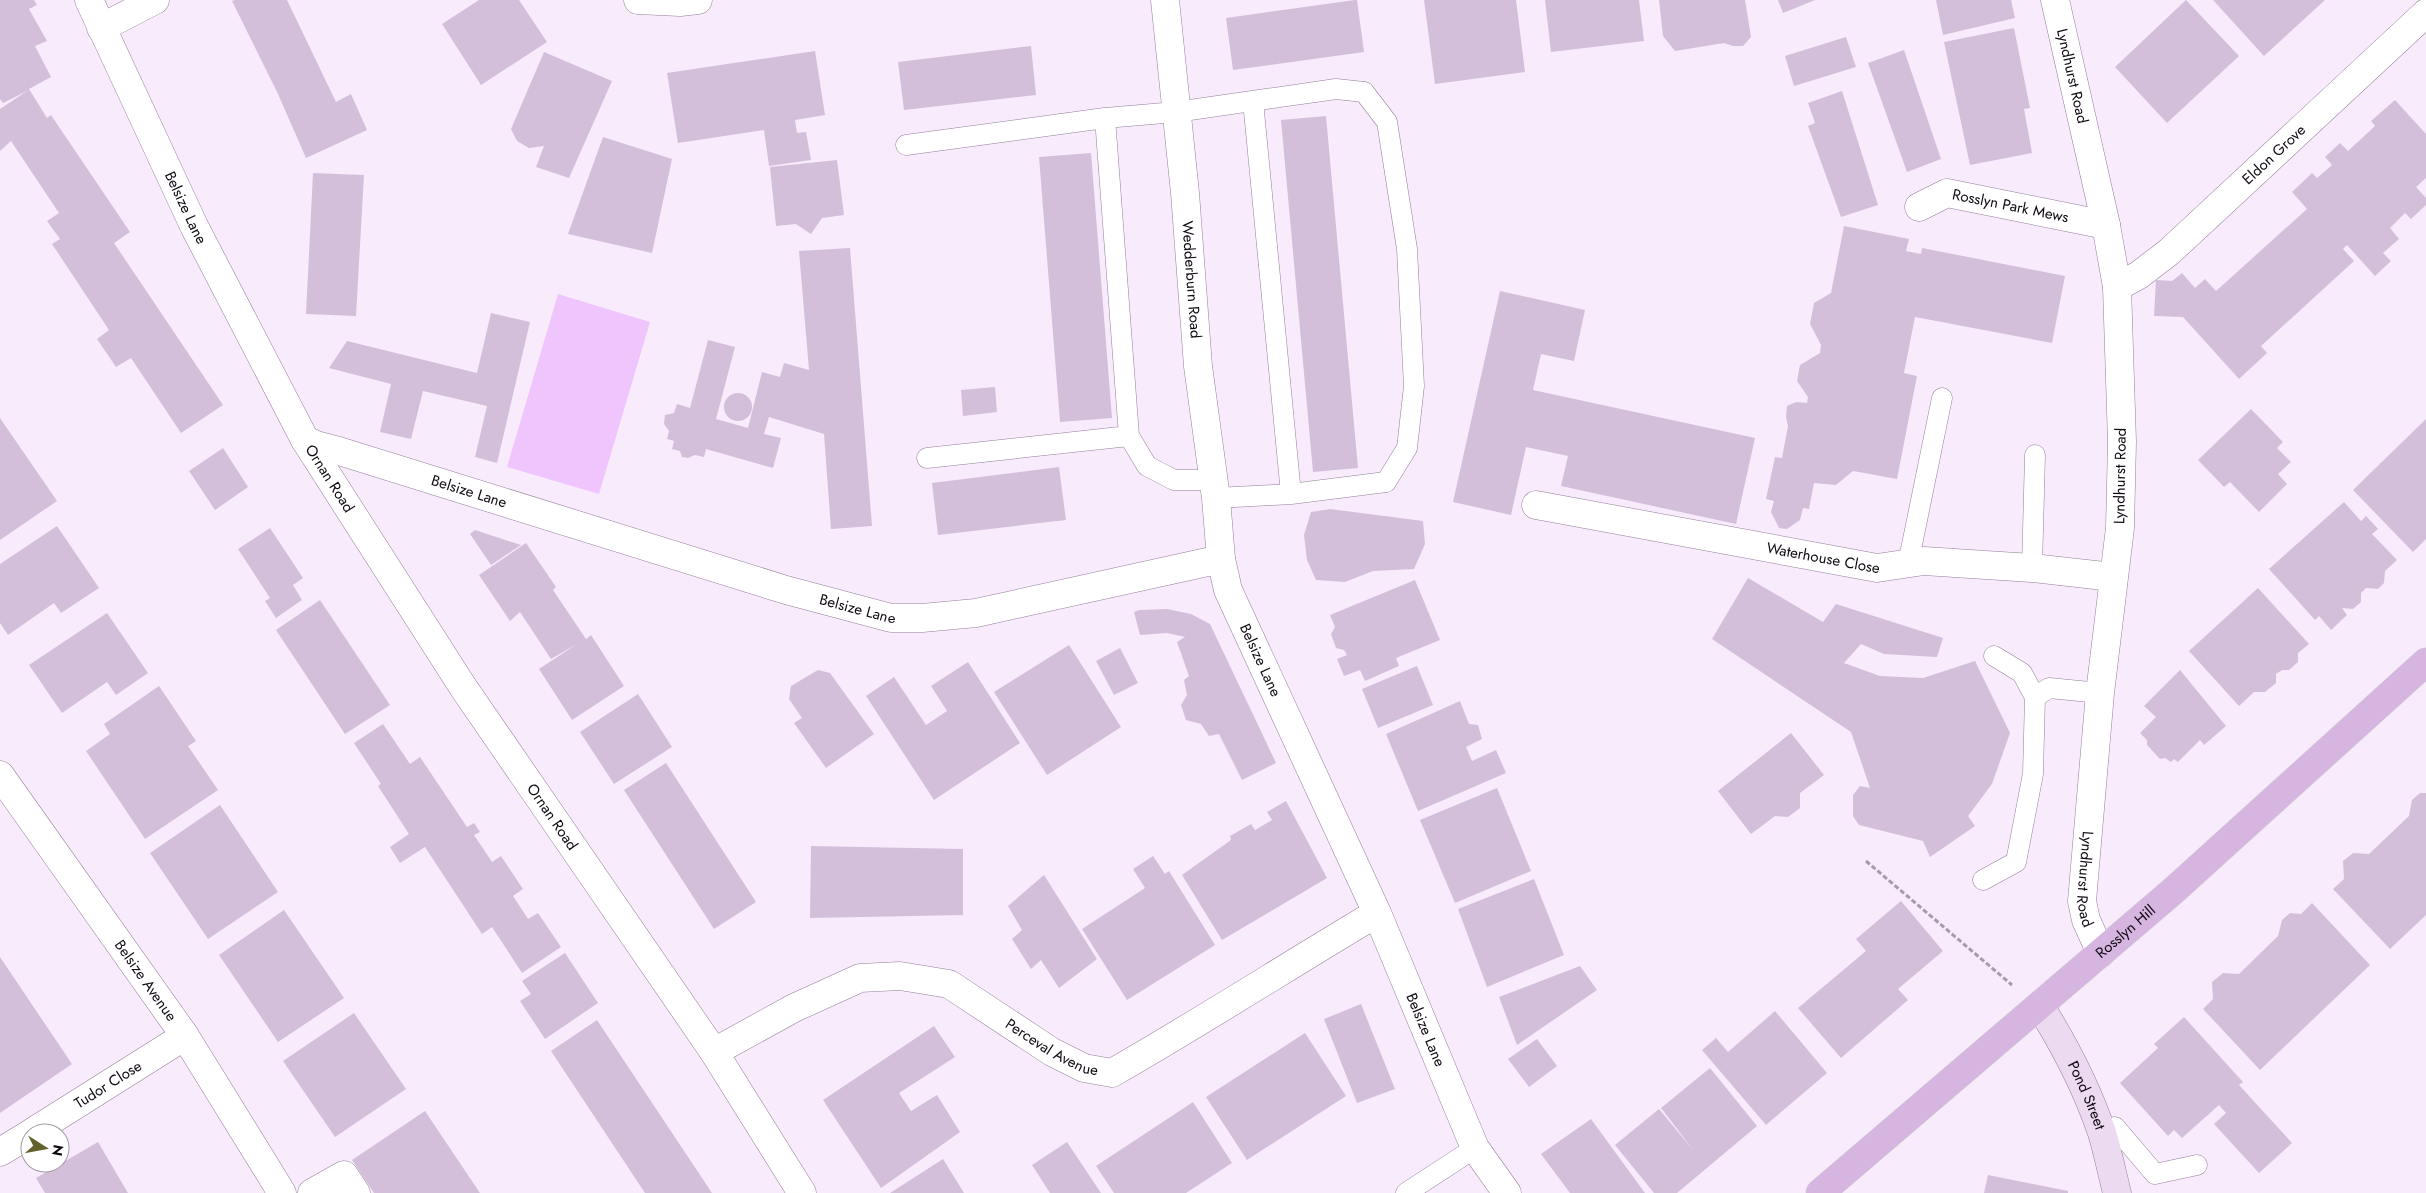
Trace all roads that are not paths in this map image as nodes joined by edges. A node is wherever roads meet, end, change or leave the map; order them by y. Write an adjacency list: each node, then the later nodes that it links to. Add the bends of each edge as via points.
1 (89, 0): 8 (street, Belsize Lane)
2 (155, 0): 8 (street)
3 (638, 0): 4 (street)
4 (698, 0)
5 (1165, 0): 10 (street, Wedderburn Road)
6 (2055, 0): 14 (street, Lyndhurst Road)
7 (2426, 13): 15 (street, Eldon Grove, via 2169,252)
8 (101, 28): 18 (street, Belsize Lane, via 194,226)
9 (1253, 101): 10 (lane); 22 (lane); 22 (lane, via 1336,89 1364,92 1387,122 1407,248 1414,386 1407,448 1386,482)
10 (1176, 112): 11 (lane); 21 (street, Wedderburn Road, via 1198,366)
11 (1105, 118): 12 (lane); 17 (lane)
12 (906, 145)
13 (1919, 207): 14 (street, Rosslyn Park Mews, via 1947,193)
14 (2106, 225): 15 (street, Lyndhurst Road)
15 (2117, 287): 27 (street, Lyndhurst Road, via 2122,442 2120,528)
16 (1942, 398): 25 (lane)
17 (1129, 436): 20 (lane); 21 (lane, via 1147,466 1174,480)
18 (305, 440): 24 (street, Belsize Lane, via 786,590 891,618 976,612); 38 (street, Ornan Road, via 463,687)
19 (2035, 455): 26 (lane)
20 (927, 458)
21 (1215, 489): 22 (lane); 24 (street, Wedderburn Road)
22 (1291, 494)
23 (1536, 505): 25 (street, Waterhouse Close, via 1877,568)
24 (1221, 559): 34 (street, Belsize Lane, via 1228,590)
25 (1908, 564): 26 (street, Waterhouse Close, via 1924,561)
26 (2032, 568): 27 (street, Waterhouse Close)
27 (2113, 578): 30 (street, Lyndhurst Road)
28 (1994, 656): 31 (lane, via 2022,672)
29 (2426, 662): 35 (main road, Rosslyn Hill)
30 (2100, 693): 31 (lane, via 2050,688); 35 (street, Lyndhurst Road, via 2082,900 2086,920)
31 (2035, 696): 33 (lane, via 2033,774 2016,862)
32 (0, 775): 37 (street, Belsize Avenue)
33 (1983, 880)
34 (1377, 913): 38 (street, Perceval Avenue, via 1112,1073 1084,1068 1052,1052 949,984 900,976 860,978 794,1008); 42 (street, Belsize Lane)
35 (2101, 953): 36 (main road, Rosslyn Hill)
36 (2040, 1006): 40 (main road, Pond Street, via 2064,1044); 51 (main road, Rosslyn Hill)
37 (185, 1036): 39 (street, Tudor Close); 45 (street, Belsize Avenue)
38 (714, 1052): 48 (street, Ornan Road)
39 (46, 1123)
40 (2102, 1134): 44 (lane, via 2115,1127 2155,1174); 52 (main road, Pond Street)
41 (20, 1139): 43 (street, Tudor Close)
42 (1475, 1148): 49 (lane); 50 (street, Belsize Lane)
43 (0, 1152)
44 (2197, 1165)
45 (282, 1193)
46 (312, 1193): 47 (street, via 344,1175)
47 (356, 1193)
48 (802, 1193)
49 (1406, 1193)
50 (1507, 1193)
51 (1820, 1193)
52 (2117, 1193)

